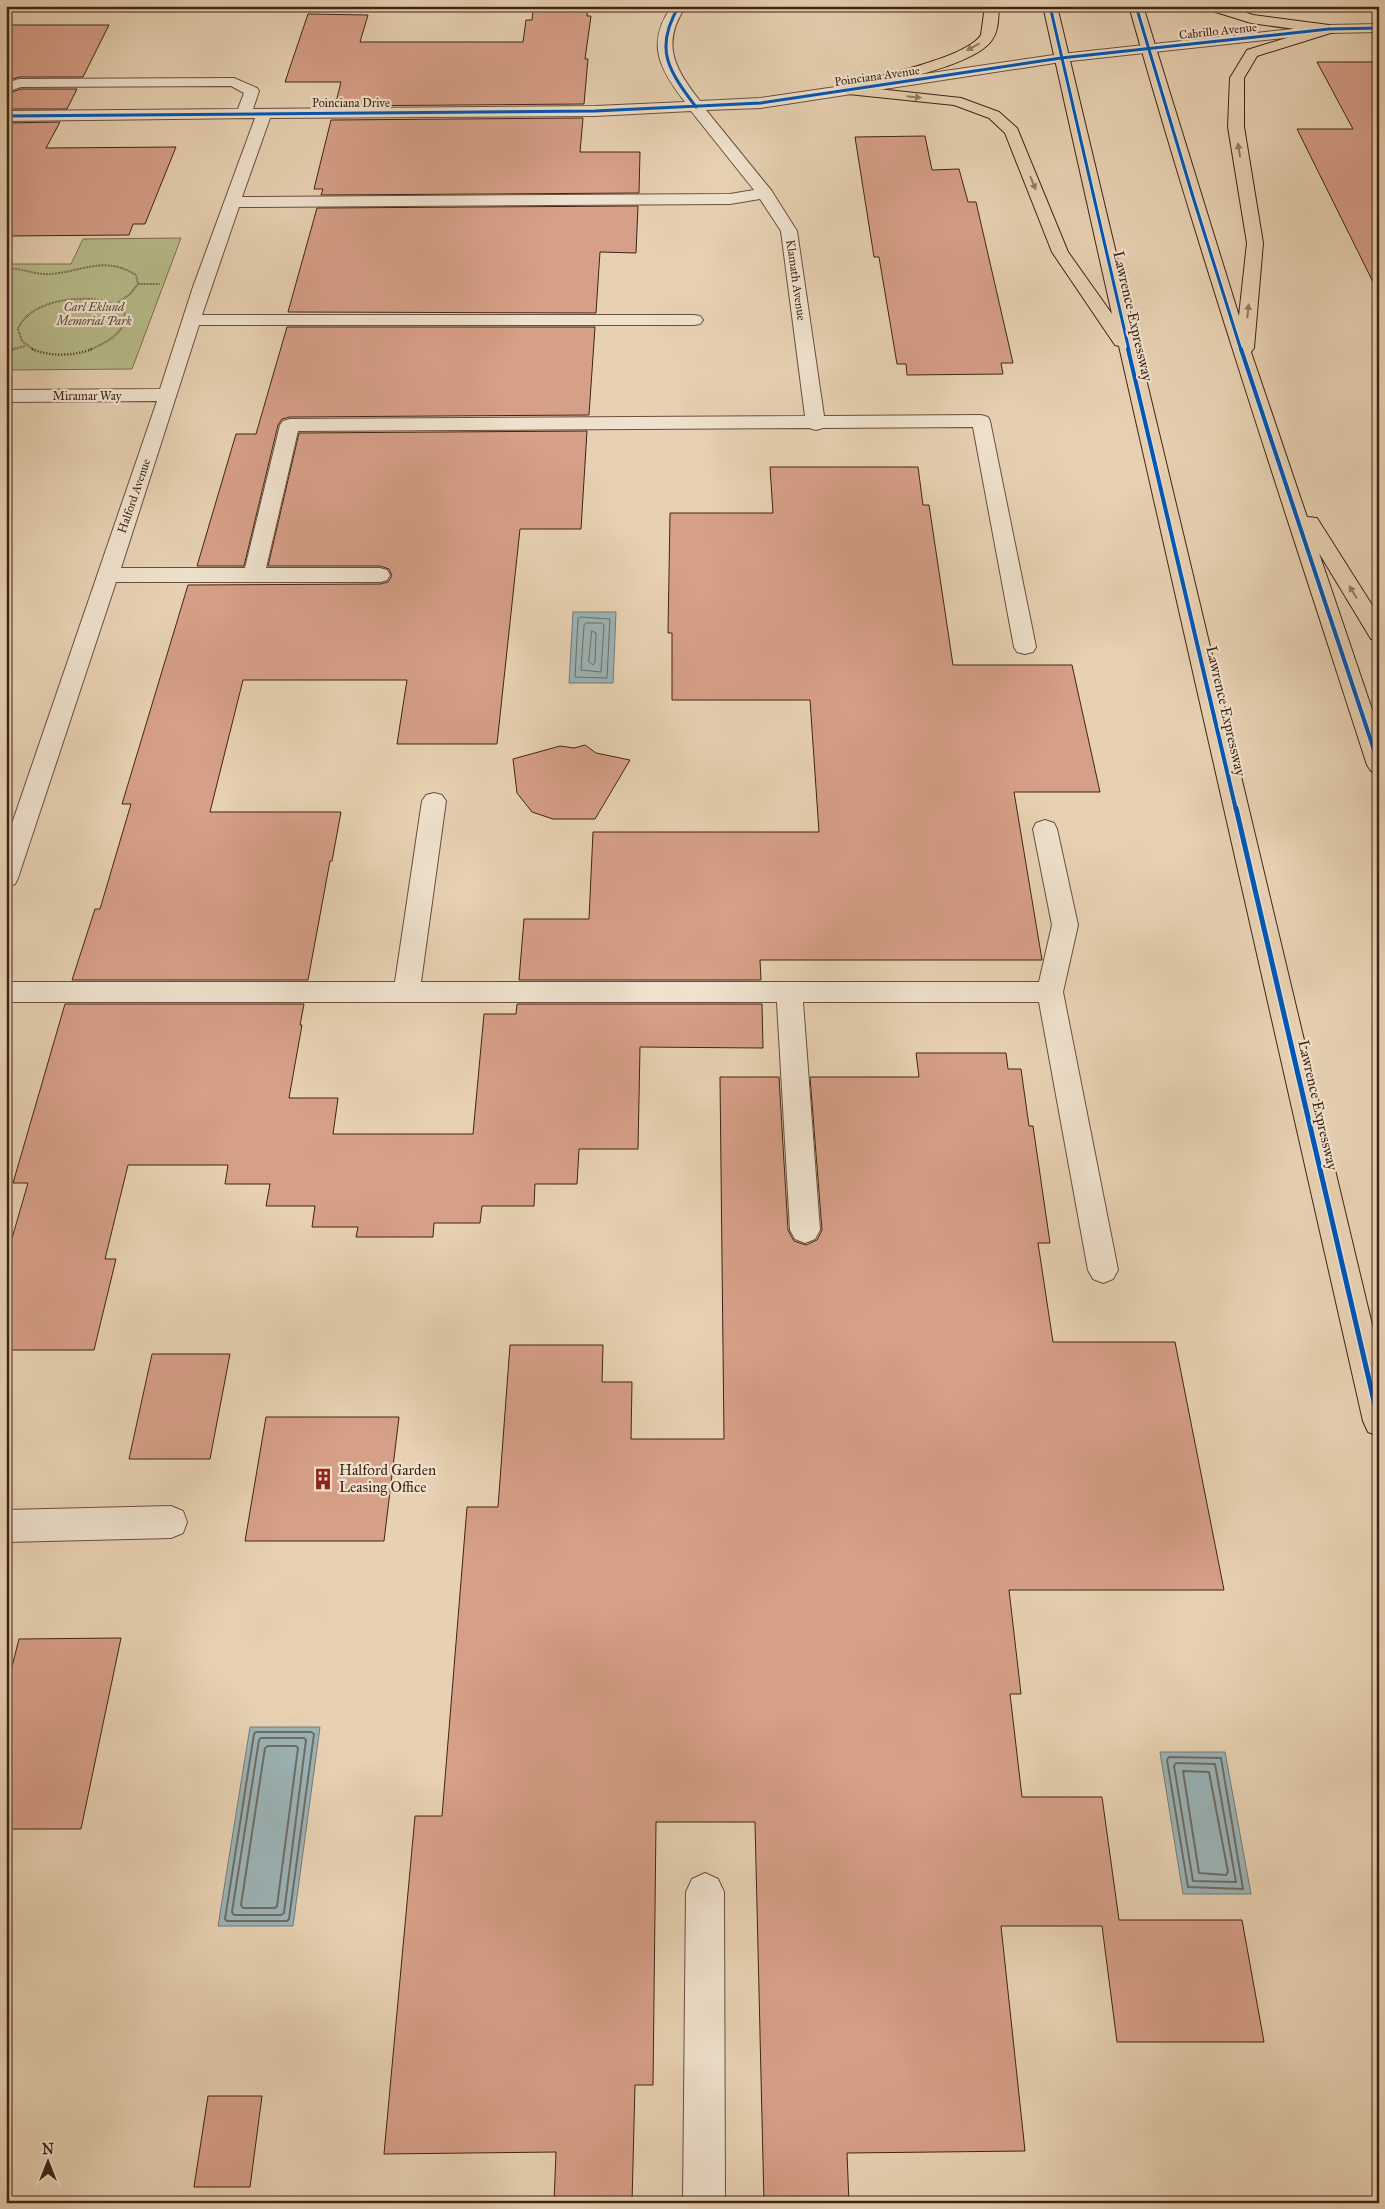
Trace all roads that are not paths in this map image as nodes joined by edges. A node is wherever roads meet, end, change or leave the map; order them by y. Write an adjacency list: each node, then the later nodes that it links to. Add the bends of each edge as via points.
1 (679, 6): 12 (street, Klamath Avenue, via 669,20 664,42 666,58 676,81)
2 (992, 6): 11 (highway, one-way to 11, via 990,30 982,43 957,56)
3 (1050, 6): 9 (highway, Lawrence Expressway)
4 (1136, 6): 8 (highway)
5 (1212, 6): 7 (highway, via 1251,19)
6 (1379, 28): 7 (street, Cabrillo Avenue)
7 (1329, 29): 8 (street, Cabrillo Avenue); 20 (highway, one-way to 7, via 1255,243 1236,127 1236,78 1252,53)
8 (1148, 49): 9 (street, Cabrillo Avenue); 20 (highway)
9 (1061, 58): 11 (street, Poinciana Avenue); 19 (highway, Lawrence Expressway)
10 (6, 88): 13 (street, Halford Avenue, via 19,83 234,82 252,91)
11 (848, 90): 12 (street, Poinciana Avenue, via 761,103); 19 (highway, one-way to 19, via 956,101 994,114 1012,131 1060,252)
12 (696, 107): 13 (street, Poinciana Drive, via 595,112); 15 (street, Klamath Avenue)
13 (254, 114): 14 (street, Poinciana Drive); 16 (street, Halford Avenue)
14 (6, 116)
15 (765, 192): 16 (street, via 730,199); 23 (street, Klamath Avenue, via 789,232)
16 (232, 202): 17 (street, Halford Avenue)
17 (192, 320): 18 (street); 22 (street, Halford Avenue)
18 (694, 320)
19 (1129, 354): 40 (highway, Lawrence Expressway)
20 (1244, 359): 24 (highway)
21 (6, 396): 22 (street, Miramar Way)
22 (167, 396): 25 (street, Halford Avenue)
23 (816, 424): 26 (street, via 290,425); 29 (street, via 981,421)
24 (1287, 483): 28 (highway, one-way to 24); 30 (highway)
25 (106, 575): 26 (street); 33 (street, Halford Avenue)
26 (254, 575): 27 (street)
27 (380, 575)
28 (1379, 634)
29 (1025, 647)
30 (1379, 765)
31 (434, 800): 35 (street)
32 (1045, 829): 37 (street, via 1065,925)
33 (6, 878)
34 (6, 992): 35 (street)
35 (407, 992): 36 (street)
36 (789, 992): 37 (street); 38 (street)
37 (1050, 992): 39 (street)
38 (805, 1230)
39 (1103, 1270)
40 (1379, 1421)
41 (171, 1522): 42 (street)
42 (6, 1526)
43 (705, 1892): 44 (street)
44 (704, 2203)

